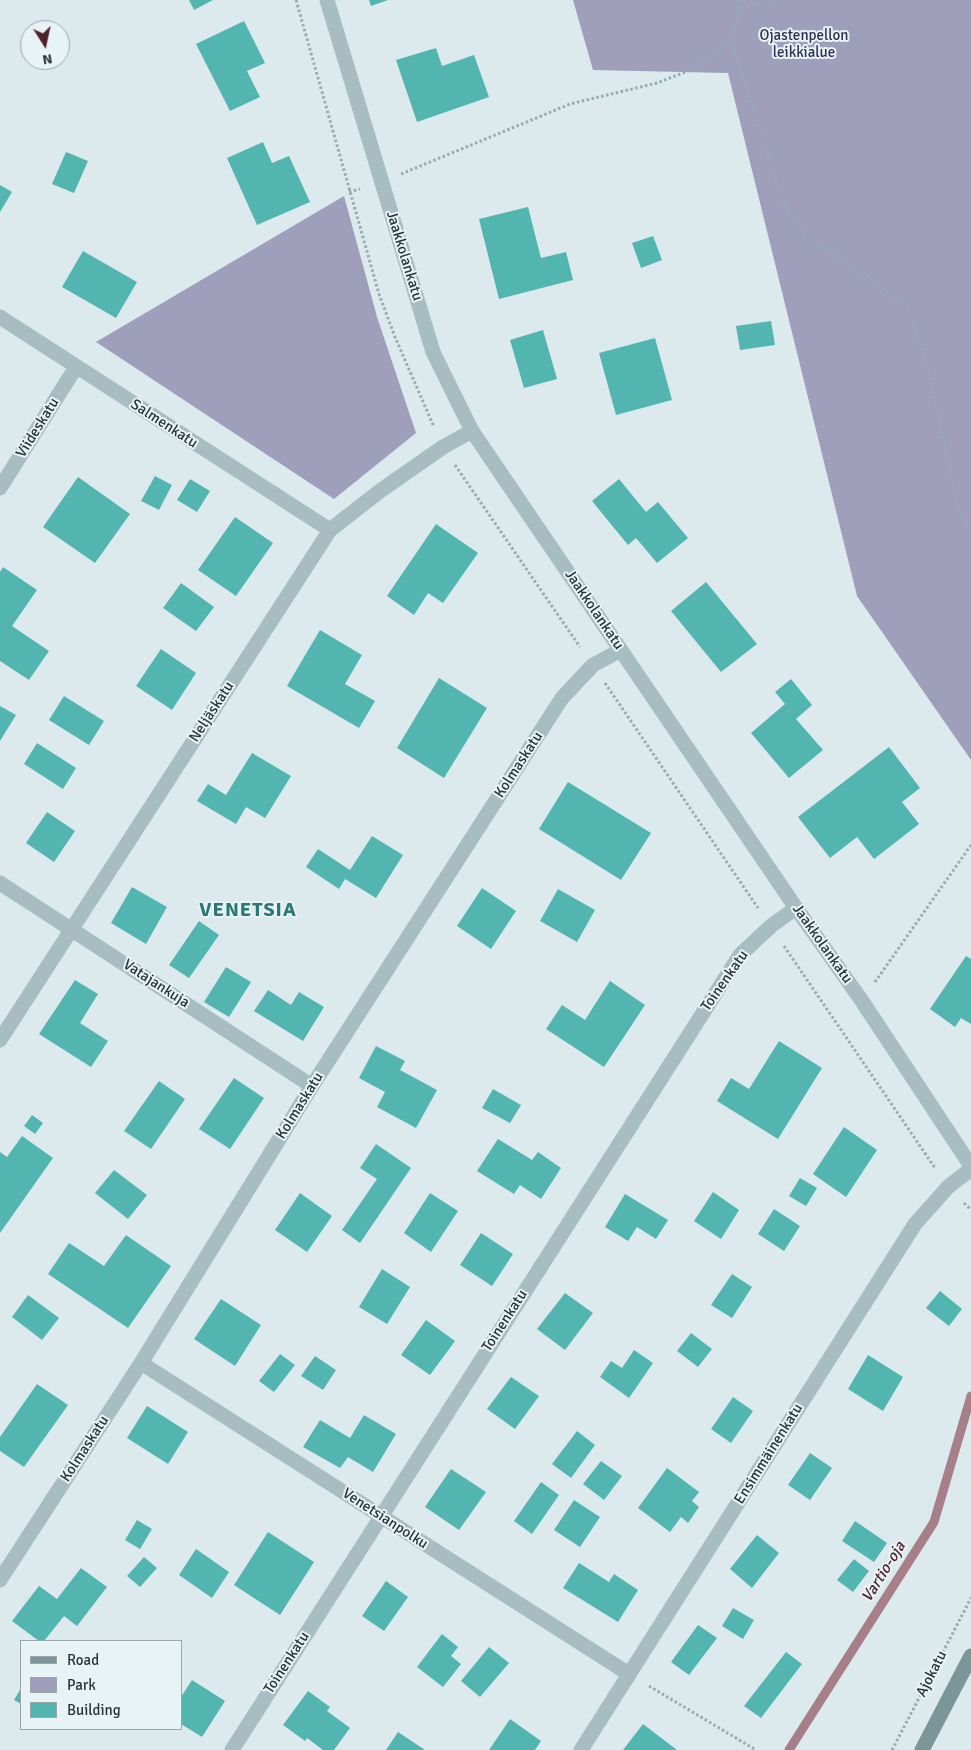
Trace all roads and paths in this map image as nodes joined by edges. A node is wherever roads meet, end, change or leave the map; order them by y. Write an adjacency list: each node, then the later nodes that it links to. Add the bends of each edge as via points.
1 (327, 0): 6 (street, Jaakkolankatu)
2 (742, 0): 4 (path)
3 (778, 0): 4 (path)
4 (741, 8): 5 (path)
5 (730, 40): 6 (path, via 693,69 657,83 570,104); 13 (path, via 788,212 805,235 906,306 924,351 958,507)
6 (381, 183): 7 (path); 10 (street, Jaakkolankatu, via 433,352)
7 (349, 192)
8 (0, 317): 9 (street, Salmenkatu)
9 (76, 367): 11 (street, Viideskatu); 12 (street, Salmenkatu)
10 (472, 431): 12 (street, Neljäskatu, via 388,485); 14 (street, Jaakkolankatu)
11 (0, 488)
12 (330, 530): 18 (street, Neljäskatu)
13 (971, 532)
14 (621, 650): 17 (street, Jaakkolankatu); 21 (street, Kolmaskatu, via 593,666 562,698)
15 (971, 845): 19 (path)
16 (0, 882): 18 (street, Vatajankuja)
17 (796, 908): 19 (street, Jaakkolankatu); 24 (street, Toinenkatu, via 740,955)
18 (72, 929): 20 (street, Neljäskatu); 21 (street, Vatajankuja)
19 (862, 1001): 22 (street, Jaakkolankatu)
20 (0, 1040)
21 (312, 1086): 23 (street, Kolmaskatu)
22 (971, 1167): 28 (street, Ensimmäinenkatu, via 915,1224)
23 (141, 1363): 24 (street, Venetsianpolku); 25 (street, Kolmaskatu)
24 (381, 1516): 28 (street, Venetsianpolku); 29 (street, Toinenkatu)
25 (0, 1580)
26 (971, 1598): 32 (path, Ajokatu)
27 (971, 1656): 33 (street, Ajokatu)
28 (629, 1674): 30 (street, Ensimmäinenkatu); 31 (path)
29 (232, 1750)
30 (581, 1750)
31 (756, 1750)
32 (892, 1750)
33 (922, 1750)

